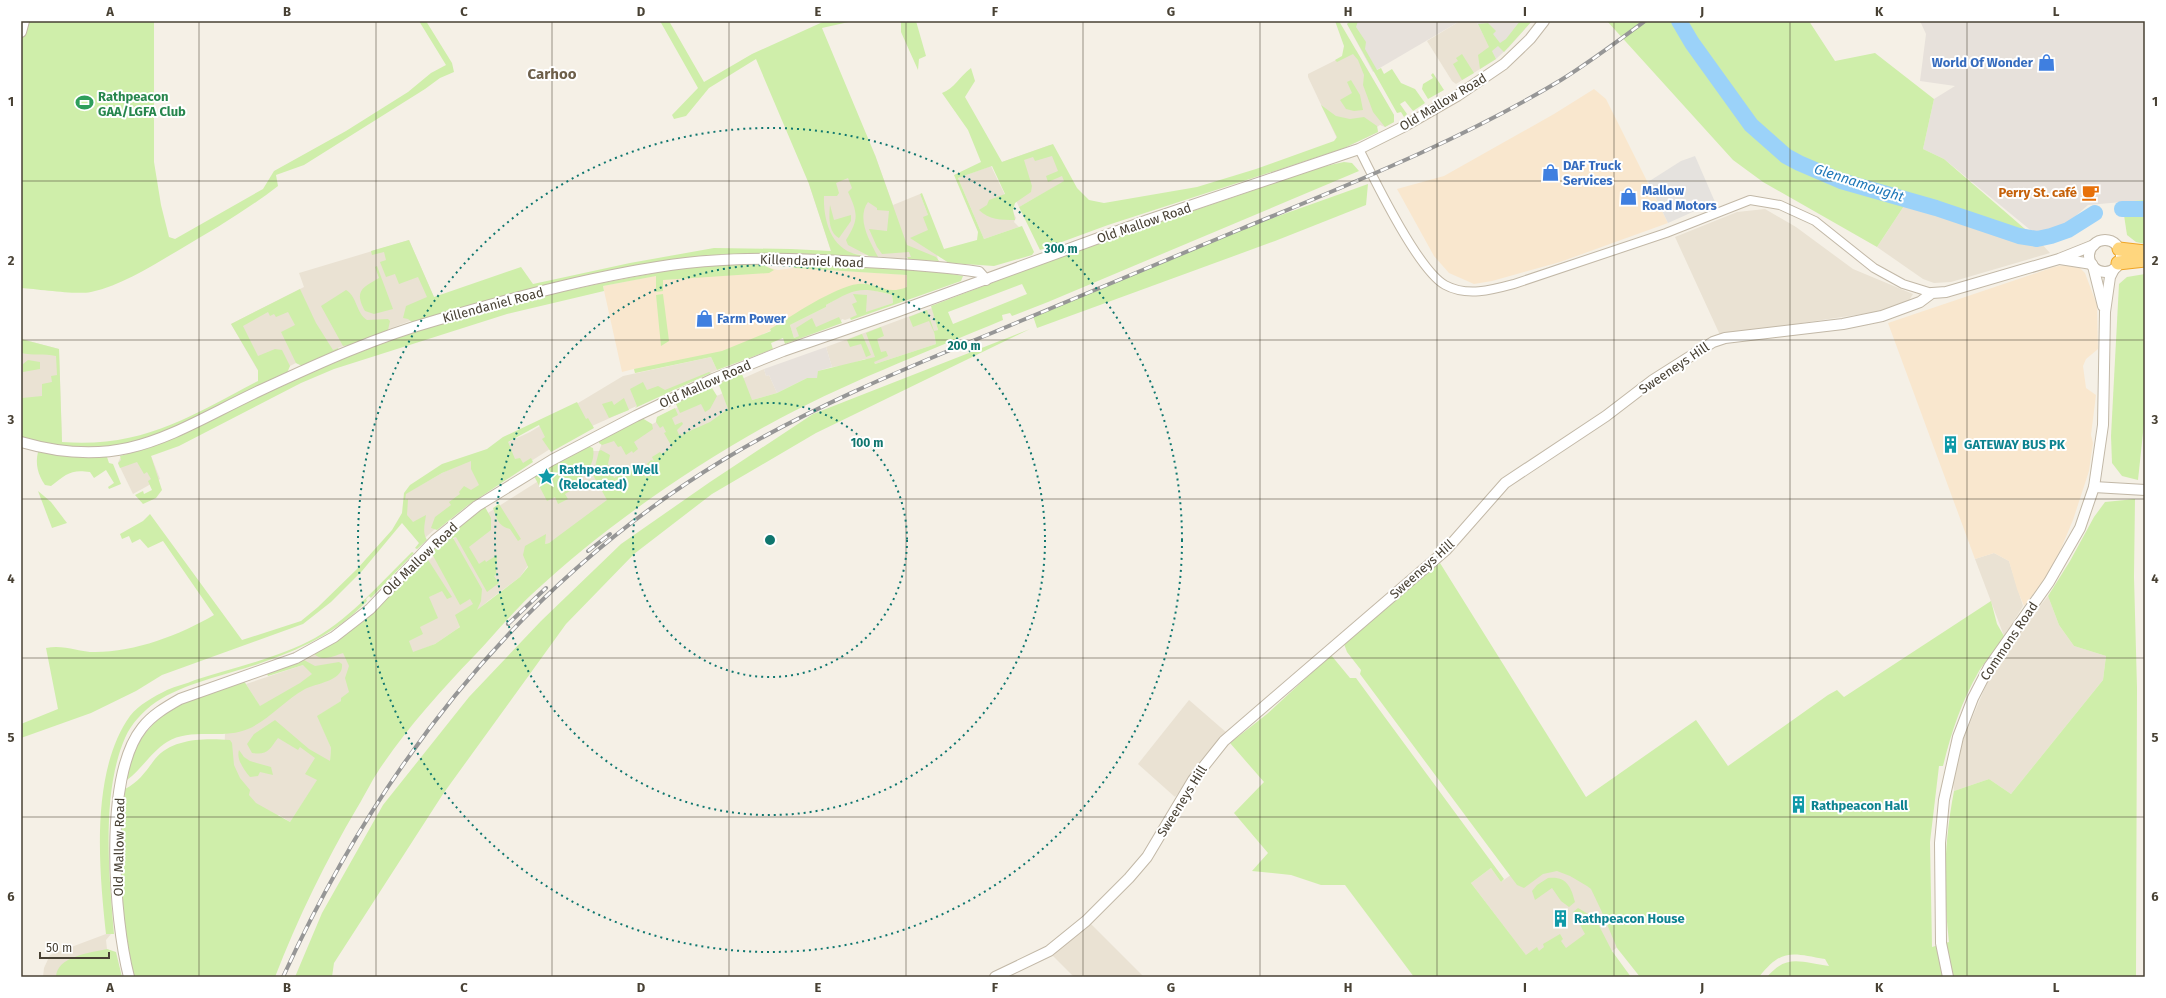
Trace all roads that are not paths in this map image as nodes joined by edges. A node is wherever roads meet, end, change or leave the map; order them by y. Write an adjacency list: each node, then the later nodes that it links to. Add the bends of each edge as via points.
1 (24, 21): 3 (street)
2 (1544, 21): 4 (street, Old Mallow Road, via 1530,40 1504,64 1457,96)
3 (21, 32)
4 (1358, 149): 12 (street, Old Mallow Road, via 1148,220); 13 (street, via 1390,209 1429,271 1445,285 1468,292 1491,291 1514,284 1666,233 1750,200 1780,206 1814,222 1874,268 1903,284)
5 (2094, 245): 6 (street, via 2105,240 2115,244); 8 (street); 10 (street, via 2089,254)
6 (2119, 249): 7 (highway); 11 (street, via 2120,258)
7 (2145, 252)
8 (2059, 259): 10 (street); 13 (street, via 1946,292)
9 (2145, 260): 11 (highway)
10 (2092, 265): 11 (street, via 2103,271); 14 (street)
11 (2116, 266): 14 (street, via 2110,277)
12 (986, 280): 15 (street, Killendaniel Road, via 979,272 943,266 813,259 719,260 645,269 515,298 399,332 321,362 181,431 143,445 114,452 79,452 43,448); 18 (street, Old Mallow Road, via 758,361 690,390 592,438 477,506 435,540 370,609 334,637 296,658 180,699 152,716 141,728 126,761 117,812 116,877)
13 (1932, 293): 19 (street, Sweeneys Hill, via 1920,302 1882,316 1843,324 1725,338 1714,342 1653,380 1606,416 1505,483 1446,550 1224,741 1192,780 1147,857 1086,921 1050,951)
14 (2105, 312): 16 (street, Commons Road, via 2103,425)
15 (21, 442)
16 (2094, 488): 17 (street); 20 (street, Commons Road, via 2080,528 2050,582 1989,667 1959,733 1944,800 1940,843 1941,943)
17 (2145, 490)
18 (129, 977)
19 (995, 977)
20 (1948, 977)

